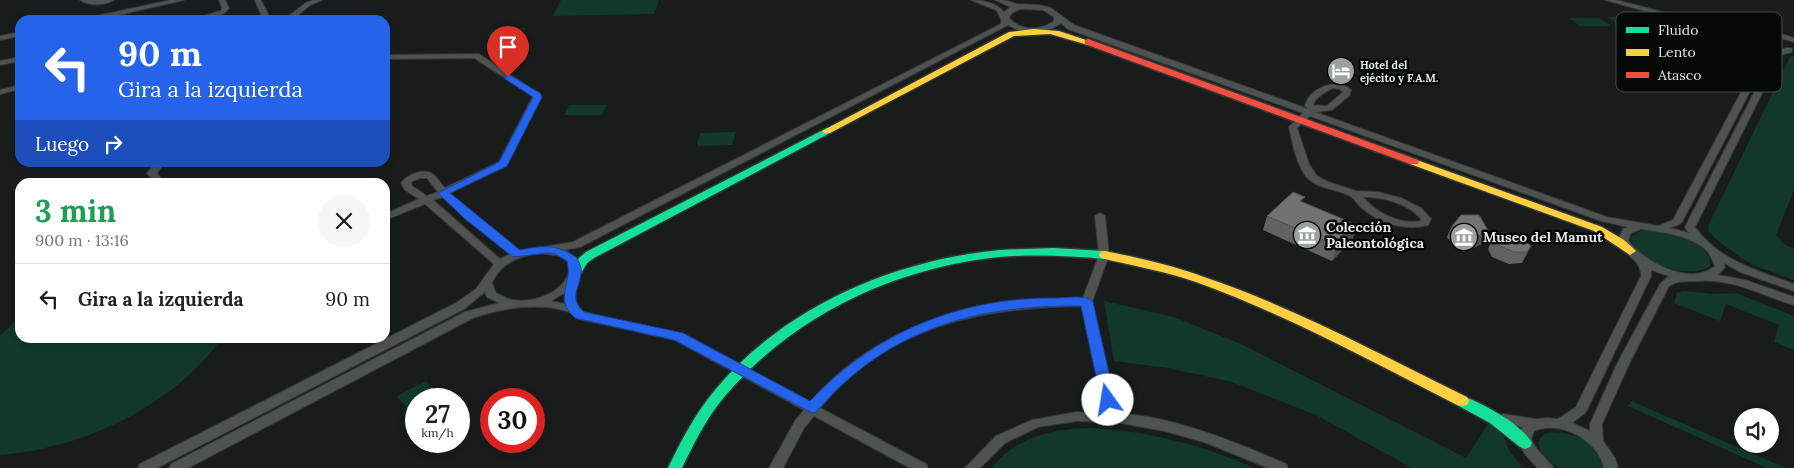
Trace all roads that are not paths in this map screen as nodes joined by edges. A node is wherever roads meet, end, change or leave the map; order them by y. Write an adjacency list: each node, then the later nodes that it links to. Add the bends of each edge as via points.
1 (83, 0): 2 (street, via 91,3)
2 (112, 0)
3 (181, 0): 14 (street)
4 (222, 0): 15 (street, via 226,8)
5 (258, 0): 16 (street)
6 (320, 0): 17 (street)
7 (974, 0): 19 (street, via 996,8)
8 (998, 0): 11 (street)
9 (1608, 0): 12 (street)
10 (1620, 0): 13 (street)
11 (1025, 6): 18 (street, via 1046,8); 19 (street, via 1010,10)
12 (1655, 12)
13 (1667, 12)
14 (110, 15)
15 (212, 15)
16 (265, 15)
17 (294, 15)
18 (1058, 16): 20 (street, via 1055,25); 32 (street, via 1071,27)
19 (1005, 18): 20 (street, via 1016,26); 43 (street, via 1004,25 998,29 593,236 571,246)
20 (1037, 30): 32 (street, via 1061,32); 49 (street, via 1012,34 607,246 586,258)
21 (15, 35): 23 (street)
22 (1782, 36): 24 (street)
23 (0, 38)
24 (1794, 40)
25 (390, 57): 35 (street, via 476,56 536,94 503,164)
26 (15, 60): 27 (street)
27 (0, 64)
28 (15, 88): 29 (street)
29 (0, 92)
30 (1747, 92): 42 (street, via 1677,222 1668,226)
31 (1759, 92): 44 (street, via 1690,227)
32 (1307, 114): 36 (street, via 1293,126 1308,172 1318,181); 42 (street, via 1610,222); 47 (street, via 1598,229)
33 (157, 167): 34 (street, via 152,174)
34 (156, 178)
35 (443, 193): 37 (street); 37 (street, via 430,176 408,179 406,186); 39 (street)
36 (1354, 194): 36 (street, via 1374,212 1403,224 1425,223 1424,215 1416,209 1386,197)
37 (427, 200): 38 (street); 41 (street)
38 (390, 215)
39 (469, 216): 41 (street); 45 (street)
40 (1100, 216): 46 (street)
41 (455, 223): 48 (street)
42 (1646, 226): 44 (street, via 1681,233); 47 (street, via 1627,231 1624,235 1625,245)
43 (549, 250): 45 (street); 49 (street, via 572,259)
44 (1711, 250): 51 (street, via 1720,267 1717,272); 52 (street, via 1744,270)
45 (518, 254): 48 (street)
46 (1104, 255): 54 (street); 59 (street, via 1059,252 992,255 949,261 907,272 846,295 809,316 773,341); 61 (street, via 1188,276 1250,299)
47 (1634, 255): 51 (street, via 1662,270); 64 (street, via 1646,268 1646,276 1581,410)
48 (500, 264): 50 (street)
49 (574, 276): 55 (street, via 558,293 547,299); 56 (street, via 569,294)
50 (489, 277): 55 (street, via 487,290 491,295 505,303); 57 (street, via 480,291 465,303)
51 (1695, 277): 53 (street, via 1731,279); 65 (street, via 1665,284 1596,424)
52 (1794, 288)
53 (1794, 301)
54 (1087, 302): 60 (street, via 1008,305 933,323 866,358 837,381); 62 (street)
55 (519, 304): 56 (street, via 548,304); 70 (street, via 469,315)
56 (574, 310): 59 (street, via 587,318 678,336)
57 (390, 342)
58 (387, 343): 69 (street)
59 (740, 371): 60 (street); 71 (street, via 700,422)
60 (812, 408): 72 (street); 73 (street)
61 (1492, 416): 63 (street); 66 (street)
62 (1112, 419): 74 (street, via 1067,417 1026,427 991,447); 75 (street, via 1200,436)
63 (1536, 424): 64 (street); 66 (street, via 1529,428)
64 (1560, 424): 65 (street)
65 (1597, 442): 68 (street)
66 (1525, 443): 67 (street)
67 (1542, 466)
68 (1612, 466)
69 (145, 468)
70 (176, 468)
71 (675, 468)
72 (776, 468)
73 (921, 468)
74 (972, 468)
75 (1282, 468)

